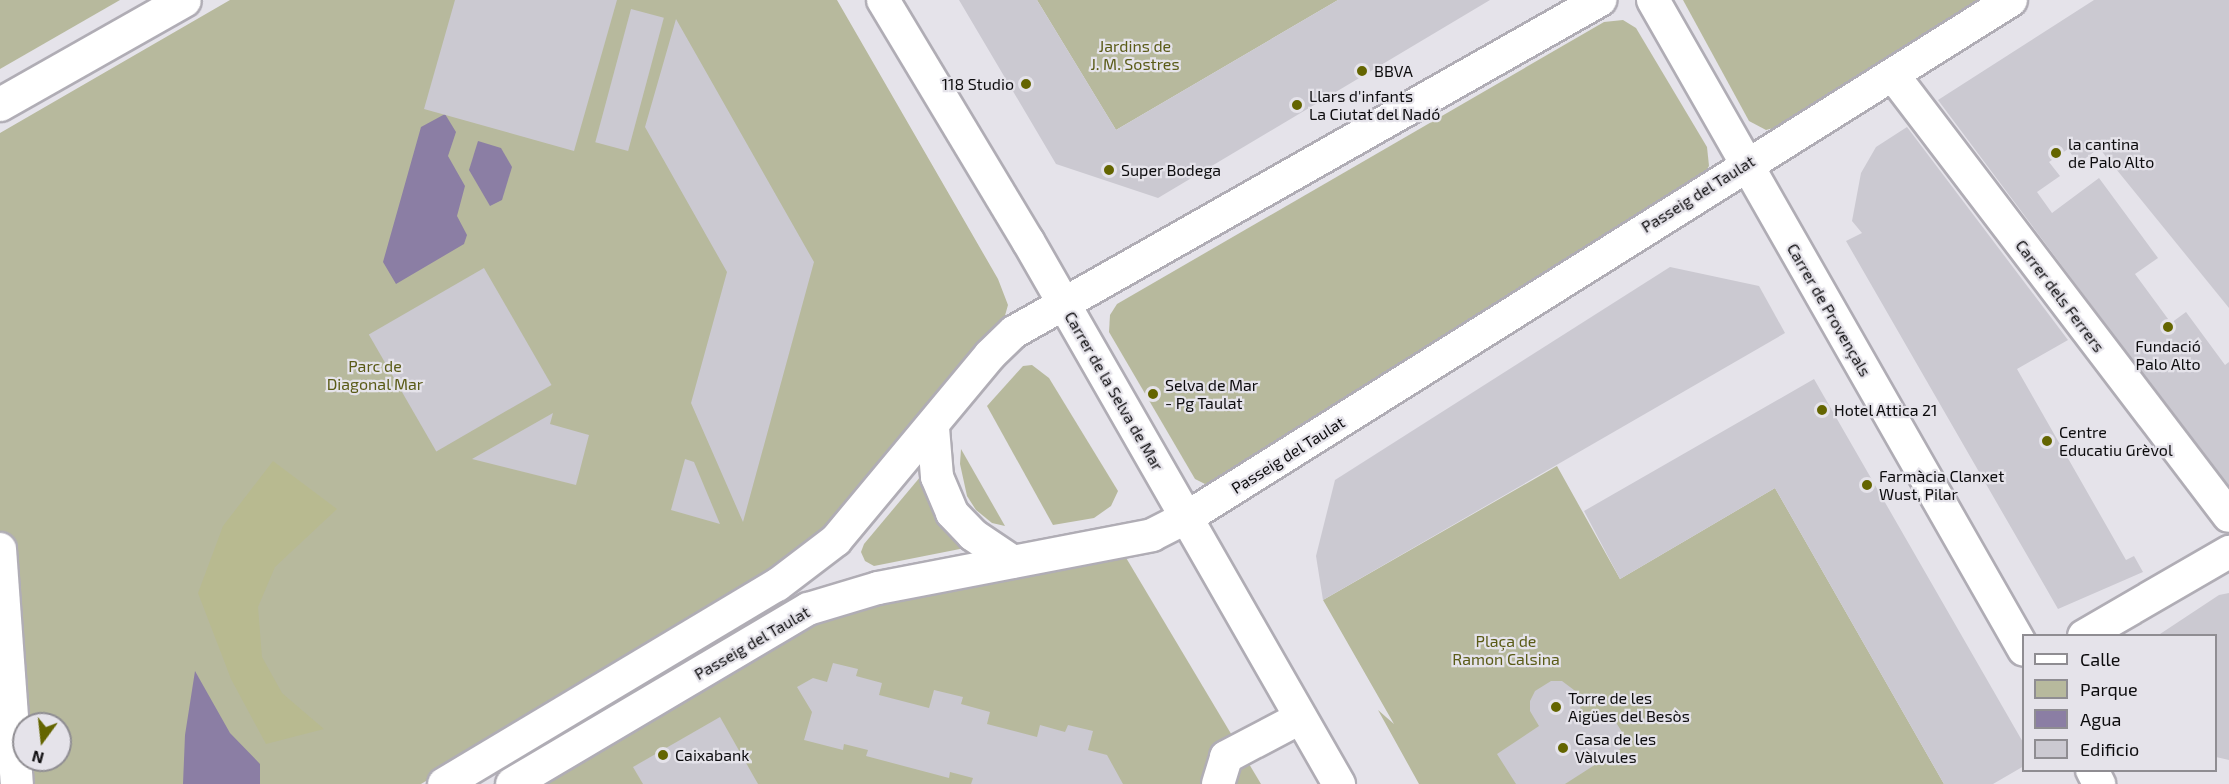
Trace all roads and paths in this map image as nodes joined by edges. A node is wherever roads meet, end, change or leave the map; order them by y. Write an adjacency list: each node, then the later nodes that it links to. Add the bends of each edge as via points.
1 (184, 0): 7 (main road)
2 (884, 0): 9 (street, Carrer de la Selva de Mar)
3 (1600, 0): 9 (street)
4 (1653, 0): 8 (street, Carrer de Provençals)
5 (2011, 0): 6 (street, Passeig del Taulat)
6 (1893, 75): 8 (street, Passeig del Taulat); 11 (street, Carrer dels Ferrers)
7 (0, 104)
8 (1746, 163): 12 (street, Passeig del Taulat); 17 (street, Carrer de Provençals)
9 (1063, 302): 10 (street, via 1014,332 990,355); 12 (street, Carrer de la Selva de Mar)
10 (933, 428): 15 (street, via 937,477 952,513 973,535); 20 (street, via 836,540 777,585)
11 (2229, 516)
12 (1186, 518): 15 (street, Passeig del Taulat, via 1152,535); 18 (street, Carrer de la Selva de Mar)
13 (0, 549): 19 (street)
14 (2229, 552): 16 (street)
15 (1013, 562): 21 (street, Passeig del Taulat, via 878,588 808,609)
16 (2087, 634)
17 (2022, 646)
18 (1300, 718): 22 (street, via 1226,757); 23 (street, Carrer de la Selva de Mar)
19 (17, 784)
20 (444, 784)
21 (512, 784)
22 (1218, 784)
23 (1339, 784)

